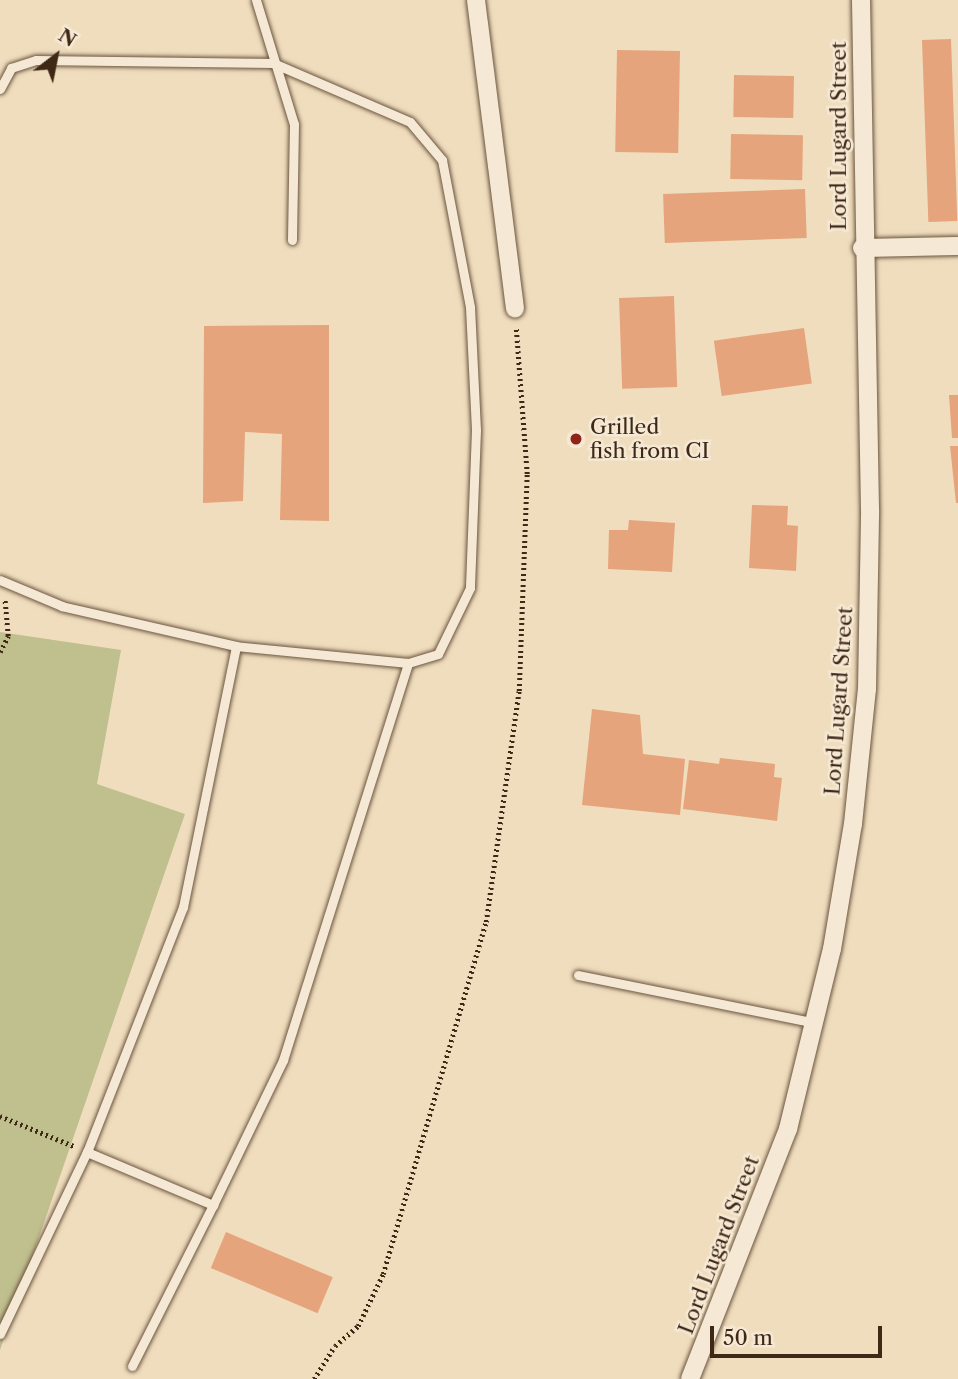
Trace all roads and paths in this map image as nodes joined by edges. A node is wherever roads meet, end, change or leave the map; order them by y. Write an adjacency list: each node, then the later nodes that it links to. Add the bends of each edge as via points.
1 (256, 0): 4 (lane)
2 (476, 0): 9 (street)
3 (861, 0): 8 (street, Lord Lugard Street)
4 (273, 64): 5 (lane, via 36,60 11,68); 6 (lane, via 294,124); 13 (lane, via 410,122 442,160 470,307 476,430 470,588 439,654)
5 (0, 89)
6 (292, 240)
7 (958, 246): 8 (street)
8 (862, 248): 15 (street, Lord Lugard Street, via 867,689 853,824)
9 (515, 309): 21 (path, via 527,474 519,691 486,922 383,1274 358,1326 335,1346)
10 (2, 582): 11 (lane, via 62,606); 12 (path, via 8,636)
11 (236, 646): 13 (lane); 17 (lane, via 183,907)
12 (0, 652)
13 (408, 663): 18 (lane, via 283,1060)
14 (578, 975): 15 (lane)
15 (815, 1023): 22 (street, Lord Lugard Street, via 779,1155)
16 (0, 1116): 17 (path)
17 (87, 1152): 18 (lane); 19 (lane)
18 (213, 1205): 20 (lane)
19 (0, 1334)
20 (132, 1366)
21 (314, 1379)
22 (690, 1379)

